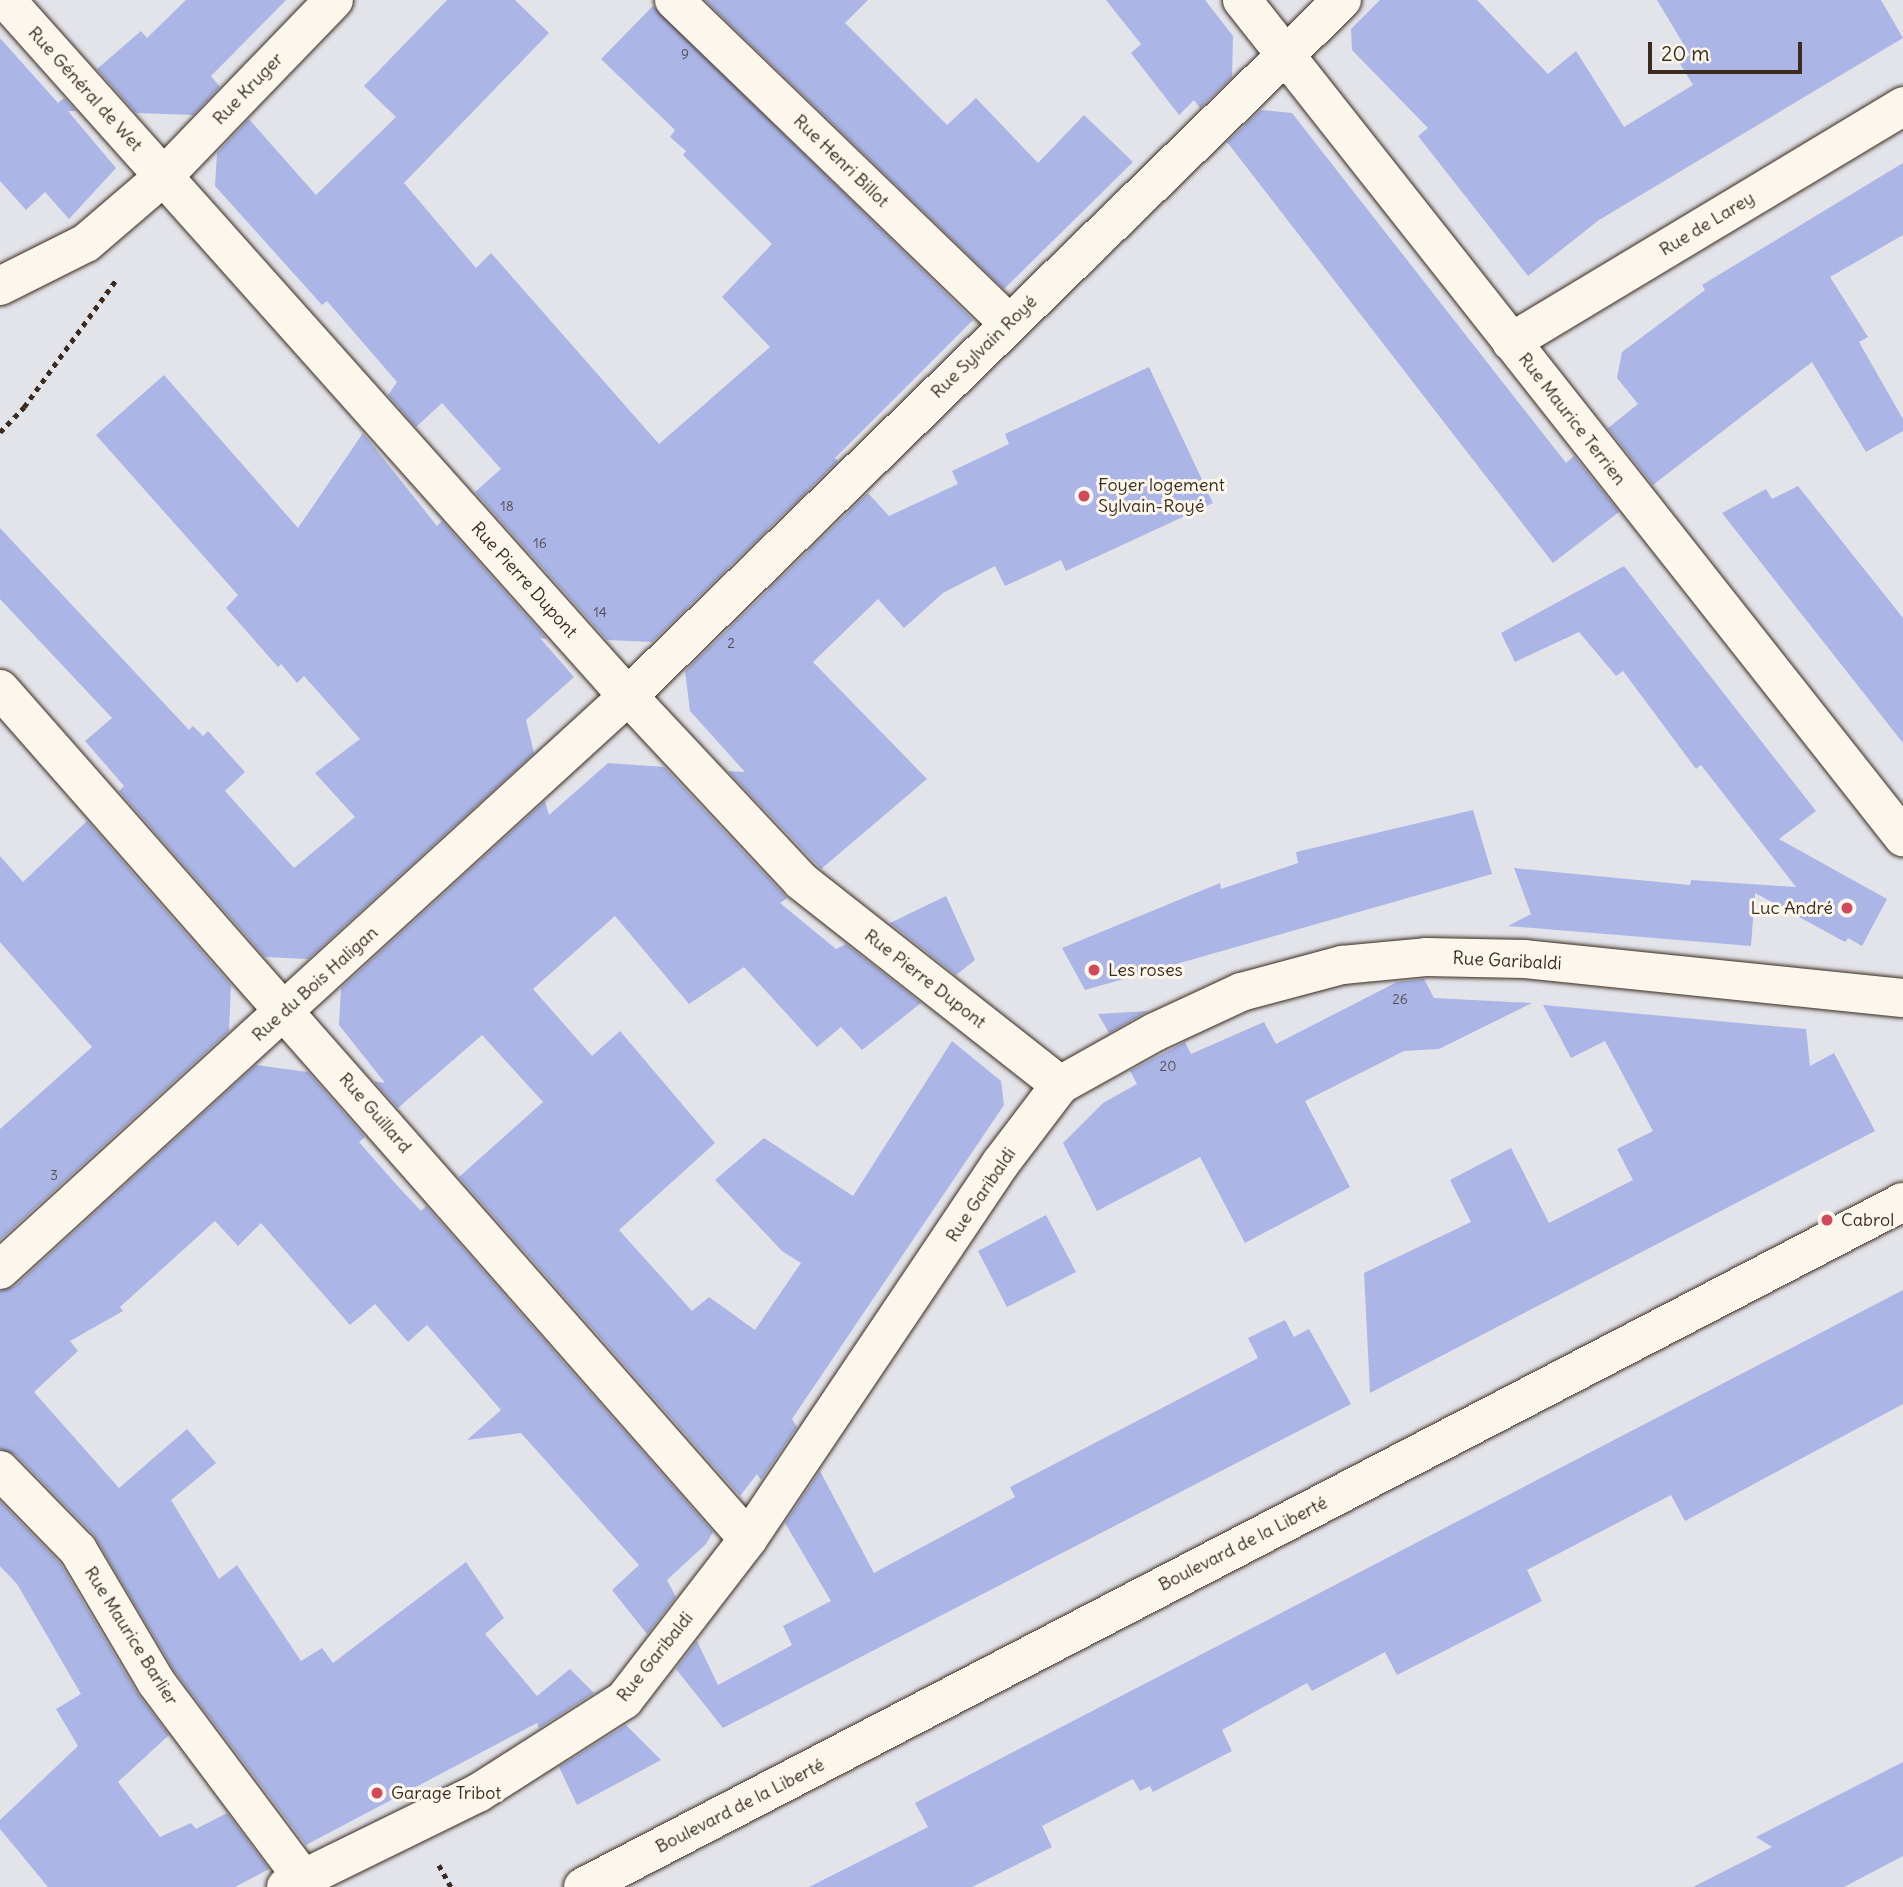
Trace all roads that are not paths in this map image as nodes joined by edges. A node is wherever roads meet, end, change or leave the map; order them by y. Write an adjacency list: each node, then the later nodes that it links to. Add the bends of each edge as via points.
1 (6, 0): 8 (street, Rue Général de Wet)
2 (334, 0): 8 (street, Rue Kruger)
3 (674, 0): 10 (street, Rue Henri Billot)
4 (1242, 0): 6 (street, Rue Maurice Terrien)
5 (1342, 0): 6 (street, Rue Sylvain Royé)
6 (1287, 55): 10 (street, Rue Sylvain Royé); 11 (street, Rue Maurice Terrien)
7 (1903, 106): 11 (street, Rue de Larey)
8 (163, 177): 9 (street, via 86,243); 13 (street, Rue Pierre Dupont)
9 (0, 286)
10 (1008, 323): 13 (street, Rue Sylvain Royé)
11 (1511, 342): 14 (street, Rue Maurice Terrien)
12 (0, 689): 16 (street, Rue Guillard)
13 (628, 696): 16 (street, Rue du Bois Haligan); 17 (street, Rue Pierre Dupont, via 801,881)
14 (1903, 837)
15 (1903, 998): 17 (street, Rue Garibaldi, via 1525,959 1426,957 1342,965 1241,992 1155,1032)
16 (286, 1011): 19 (street, Rue du Bois Haligan); 21 (street, Rue Guillard)
17 (1060, 1085): 21 (street, Rue Garibaldi, via 1000,1164)
18 (1903, 1202): 23 (street, Boulevard de la Liberté)
19 (0, 1269)
20 (0, 1470): 22 (street, Rue Maurice Barlier, via 78,1550 156,1682)
21 (748, 1539): 22 (street, Rue Garibaldi, via 624,1700 478,1793)
22 (294, 1882)
23 (583, 1887)

